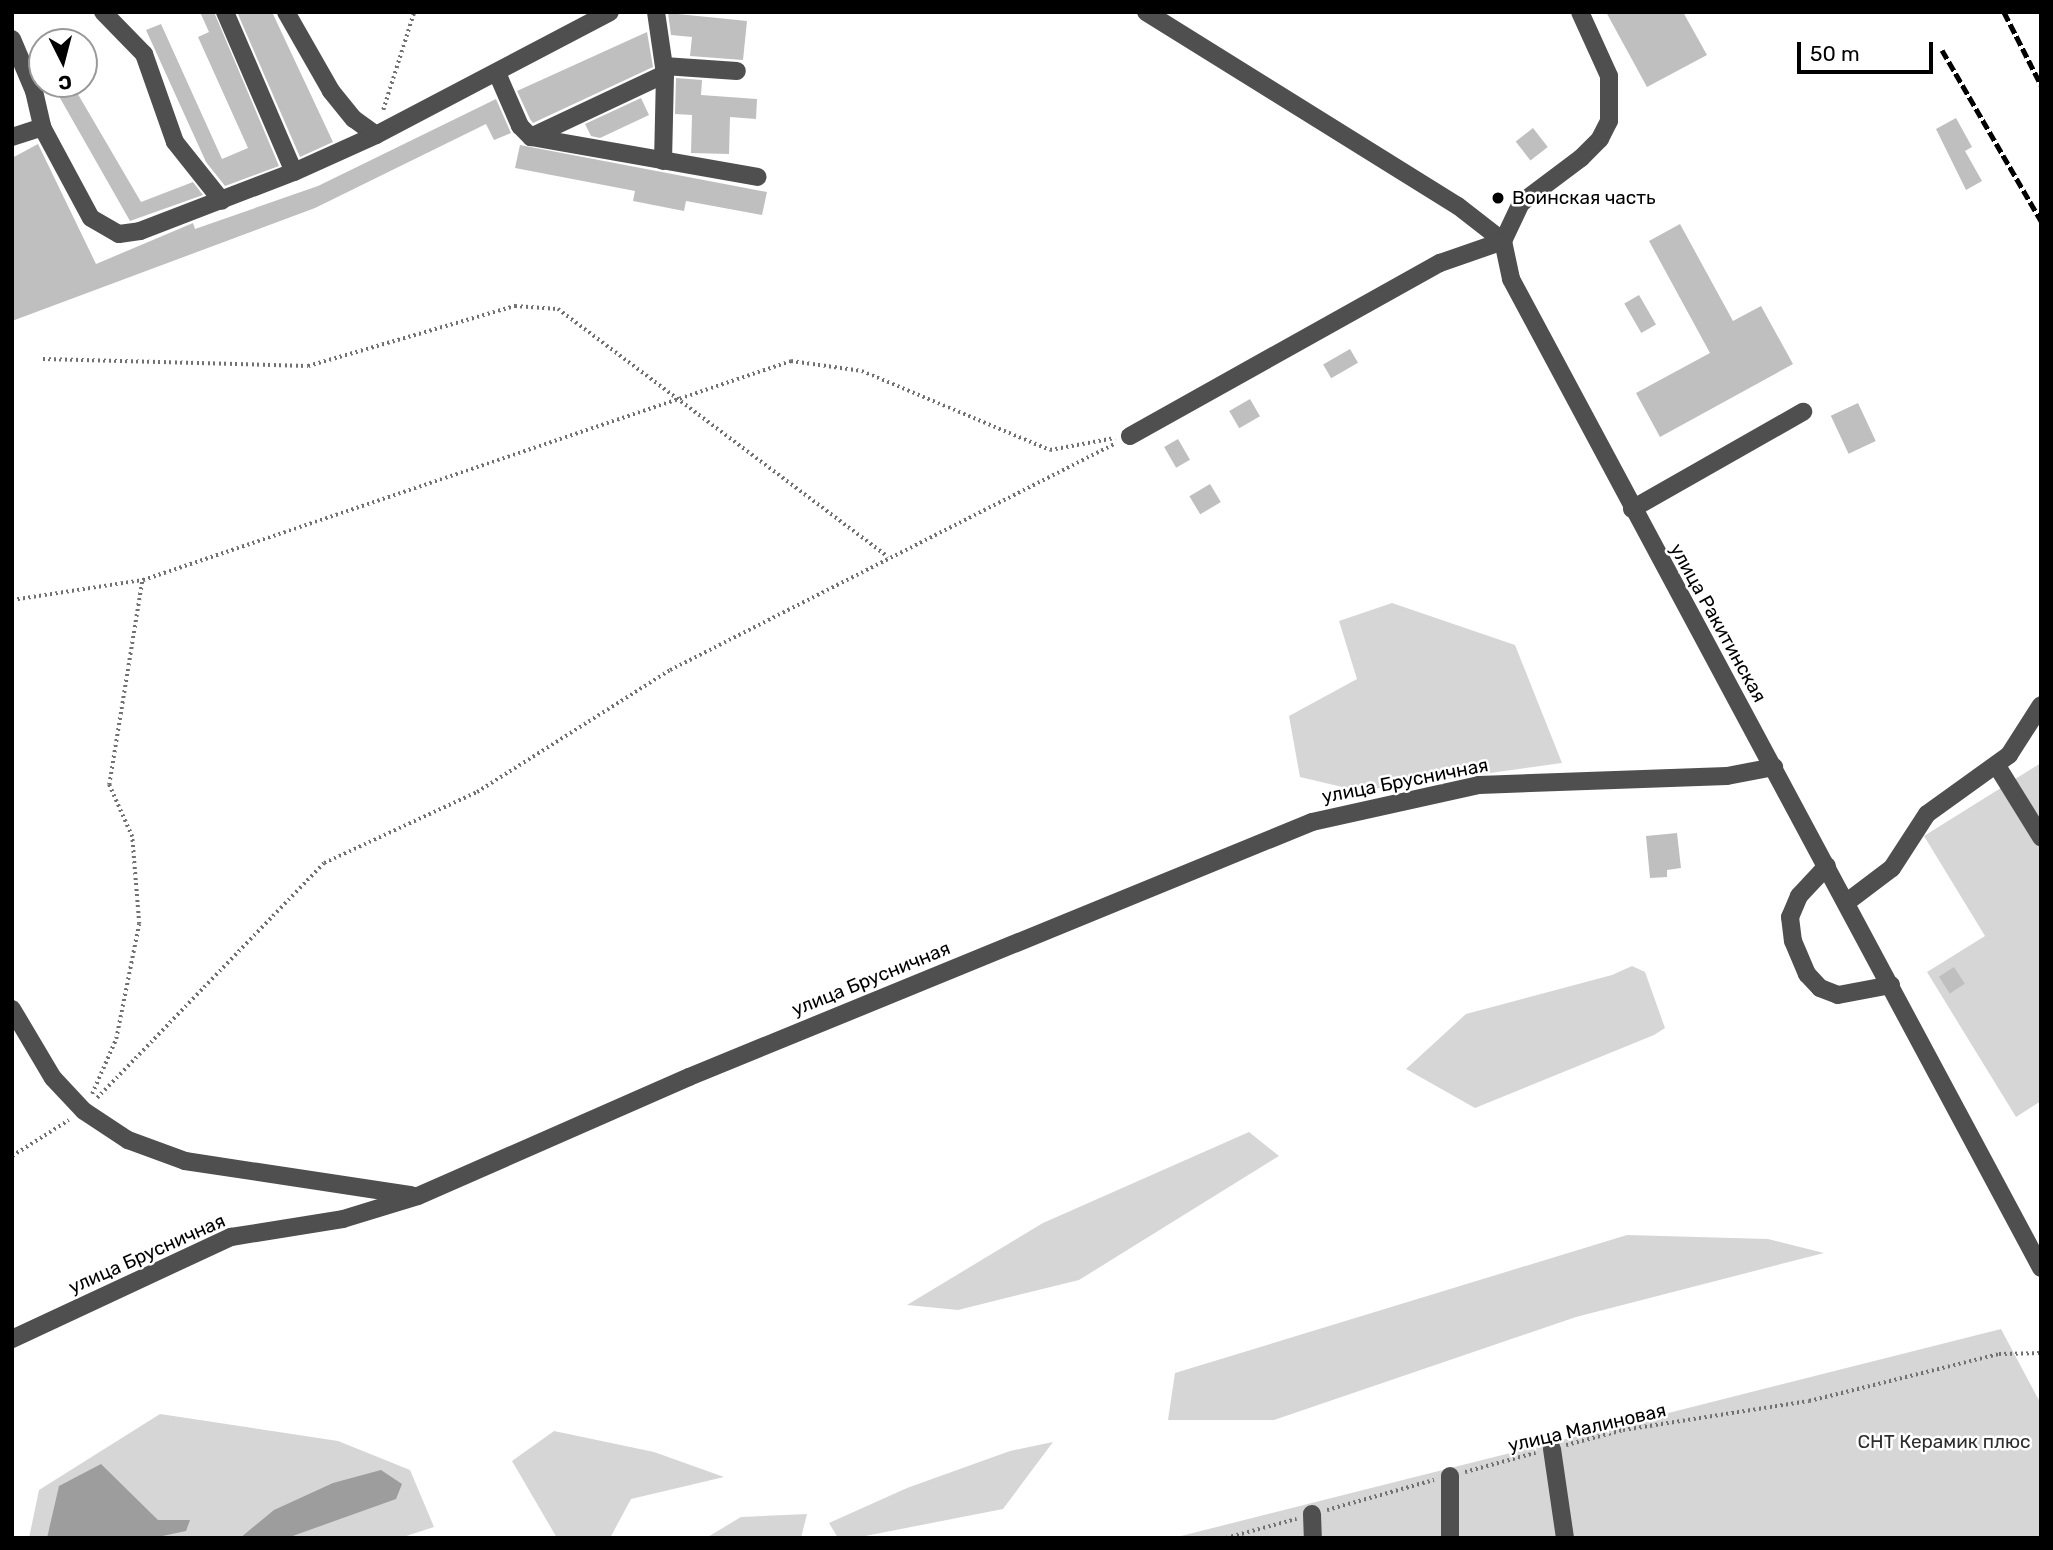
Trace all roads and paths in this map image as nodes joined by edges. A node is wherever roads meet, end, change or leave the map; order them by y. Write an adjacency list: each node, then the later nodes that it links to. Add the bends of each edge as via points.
1 (103, 12): 20 (street, via 144,54 174,142)
2 (225, 12): 18 (street)
3 (286, 12): 14 (street, via 331,91 354,119)
4 (414, 12): 14 (path)
5 (610, 12): 12 (street)
6 (656, 12): 10 (street)
7 (1146, 12): 21 (street, via 1458,206)
8 (1580, 12): 21 (street, via 1609,76 1609,121 1600,139 1581,158 1521,203)
9 (12, 39): 13 (street, via 34,91)
10 (665, 70): 11 (street); 16 (street); 17 (street)
11 (737, 71)
12 (497, 74): 14 (street); 16 (street, via 520,126)
13 (42, 127): 15 (street); 20 (street, via 91,218 119,234 141,231)
14 (376, 135): 18 (street)
15 (12, 137)
16 (531, 137): 17 (street)
17 (663, 160): 19 (street)
18 (294, 172): 20 (street)
19 (757, 177)
20 (222, 201)
21 (1503, 241): 25 (street, via 1440,263); 26 (street, улица Ракитинская, via 1511,279)
22 (43, 359): 23 (path, via 308,366 515,306 558,309)
23 (676, 398): 25 (path, via 791,361 862,371 1050,450); 27 (path); 28 (path)
24 (1803, 412): 26 (street)
25 (1130, 436): 27 (path)
26 (1632, 509): 32 (street, улица Ракитинская)
27 (888, 557): 38 (path, via 670,670 477,792 324,863)
28 (143, 580): 29 (path); 38 (path, via 109,785 132,836 139,924 117,1039)
29 (12, 600)
30 (2041, 705): 31 (street)
31 (1997, 766): 33 (street); 35 (street, via 1927,814 1892,868)
32 (1774, 767): 34 (street, улица Ракитинская); 40 (street, улица Брусничная, via 1727,776 1479,785 1312,822 689,1077)
33 (2041, 837)
34 (1827, 866): 35 (street, улица Ракитинская); 36 (street, via 1799,895 1790,917 1793,941 1807,974 1820,988 1838,995)
35 (1847, 902): 36 (street, улица Ракитинская)
36 (1891, 985): 41 (street, улица Ракитинская)
37 (12, 1009): 38 (street, via 53,1078)
38 (84, 1111): 39 (path); 40 (street, via 128,1140 185,1161)
39 (12, 1156)
40 (418, 1196): 42 (street, улица Брусничная, via 343,1219 231,1237)
41 (2041, 1268)
42 (12, 1339)
43 (2041, 1353): 44 (path, улица Малиновая, via 2000,1354 1809,1401 1623,1430)
44 (1552, 1449): 45 (path, улица Малиновая); 50 (street)
45 (1450, 1476): 46 (path, улица Малиновая); 49 (street)
46 (1312, 1514): 47 (path, улица Малиновая); 48 (street)
47 (1226, 1538)
48 (1313, 1538)
49 (1450, 1538)
50 (1565, 1538)

